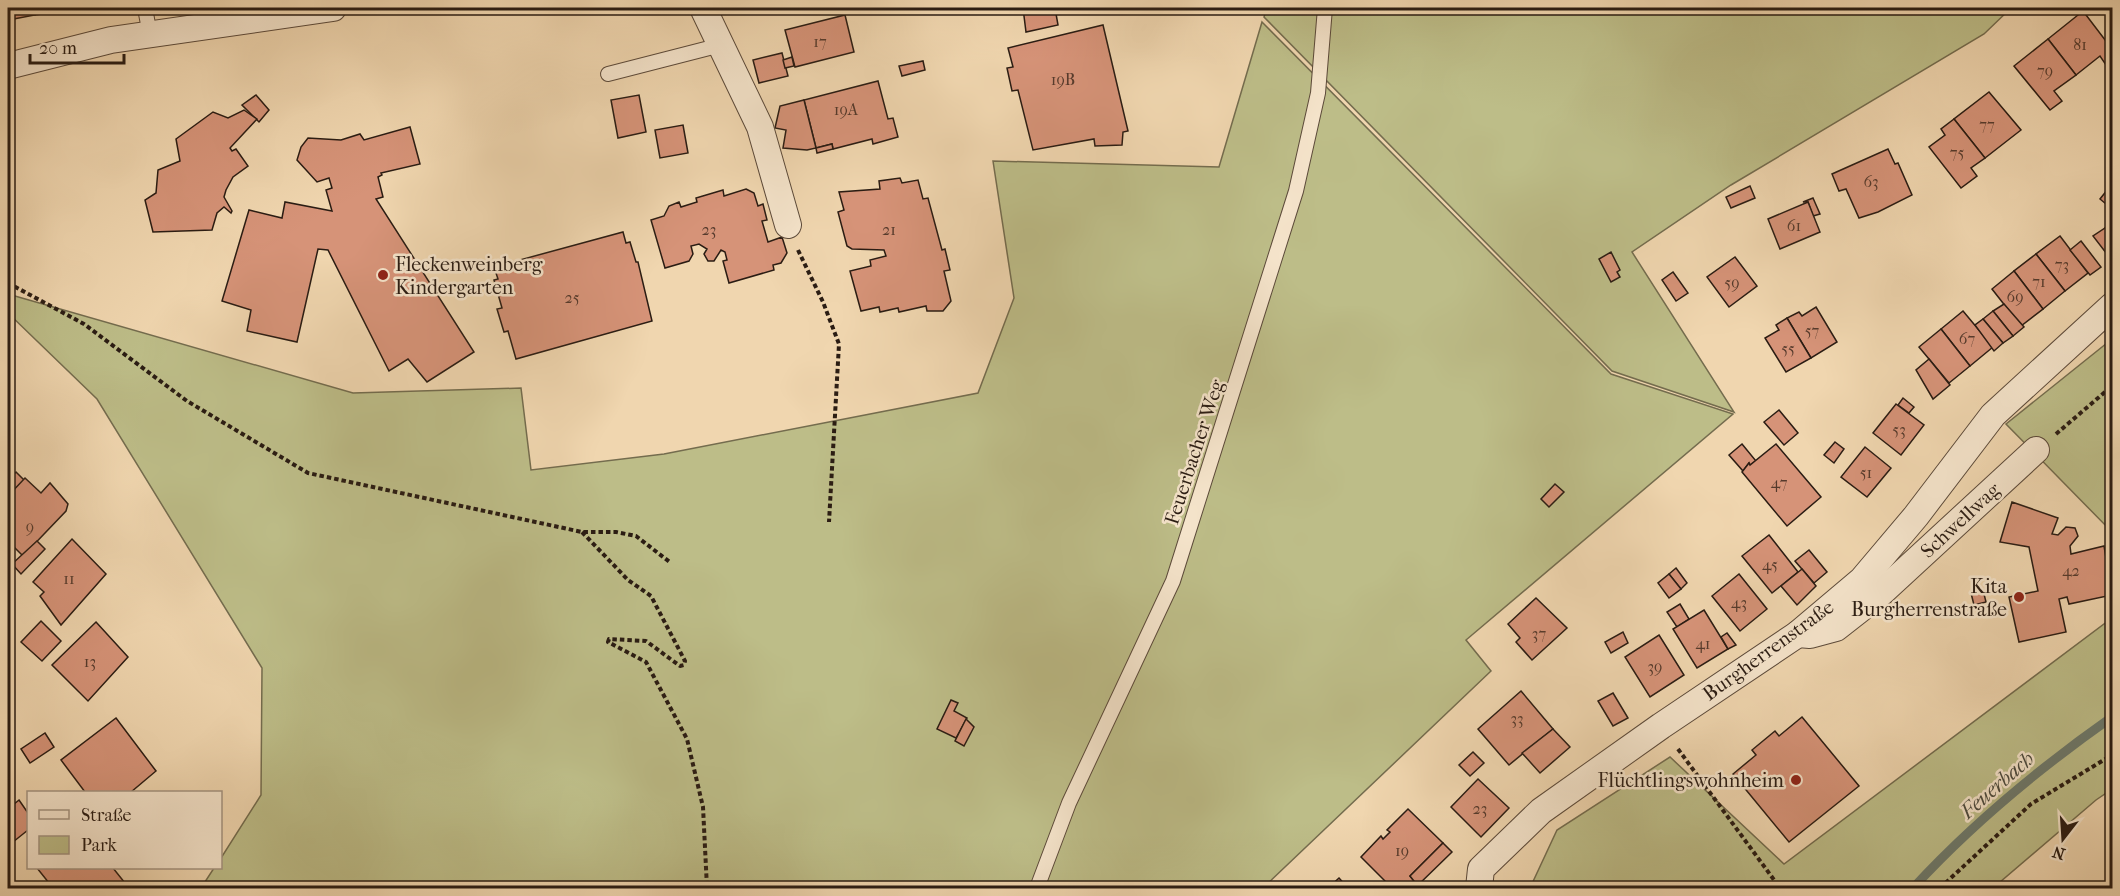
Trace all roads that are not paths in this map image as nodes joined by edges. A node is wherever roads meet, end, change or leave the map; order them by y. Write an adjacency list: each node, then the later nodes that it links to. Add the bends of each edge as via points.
1 (145, 8): 5 (lane)
2 (333, 8): 5 (street)
3 (703, 8): 6 (street)
4 (1325, 8): 14 (lane, Feuerbacher Weg, via 1318,93 1296,191 1173,581 1069,803)
5 (150, 35): 7 (street, via 111,40)
6 (721, 45): 8 (lane); 9 (street, via 760,127)
7 (8, 66)
8 (608, 74)
9 (788, 225)
10 (2112, 306): 12 (street, Burgherrenstraße, via 1993,415 1862,580)
11 (2036, 450): 12 (street, Schwellwag, via 1836,628)
12 (1798, 634): 13 (street, Burgherrenstraße, via 1541,811)
13 (1480, 879): 15 (street, Burgherrenstraße)
14 (1037, 888)
15 (1461, 888)

